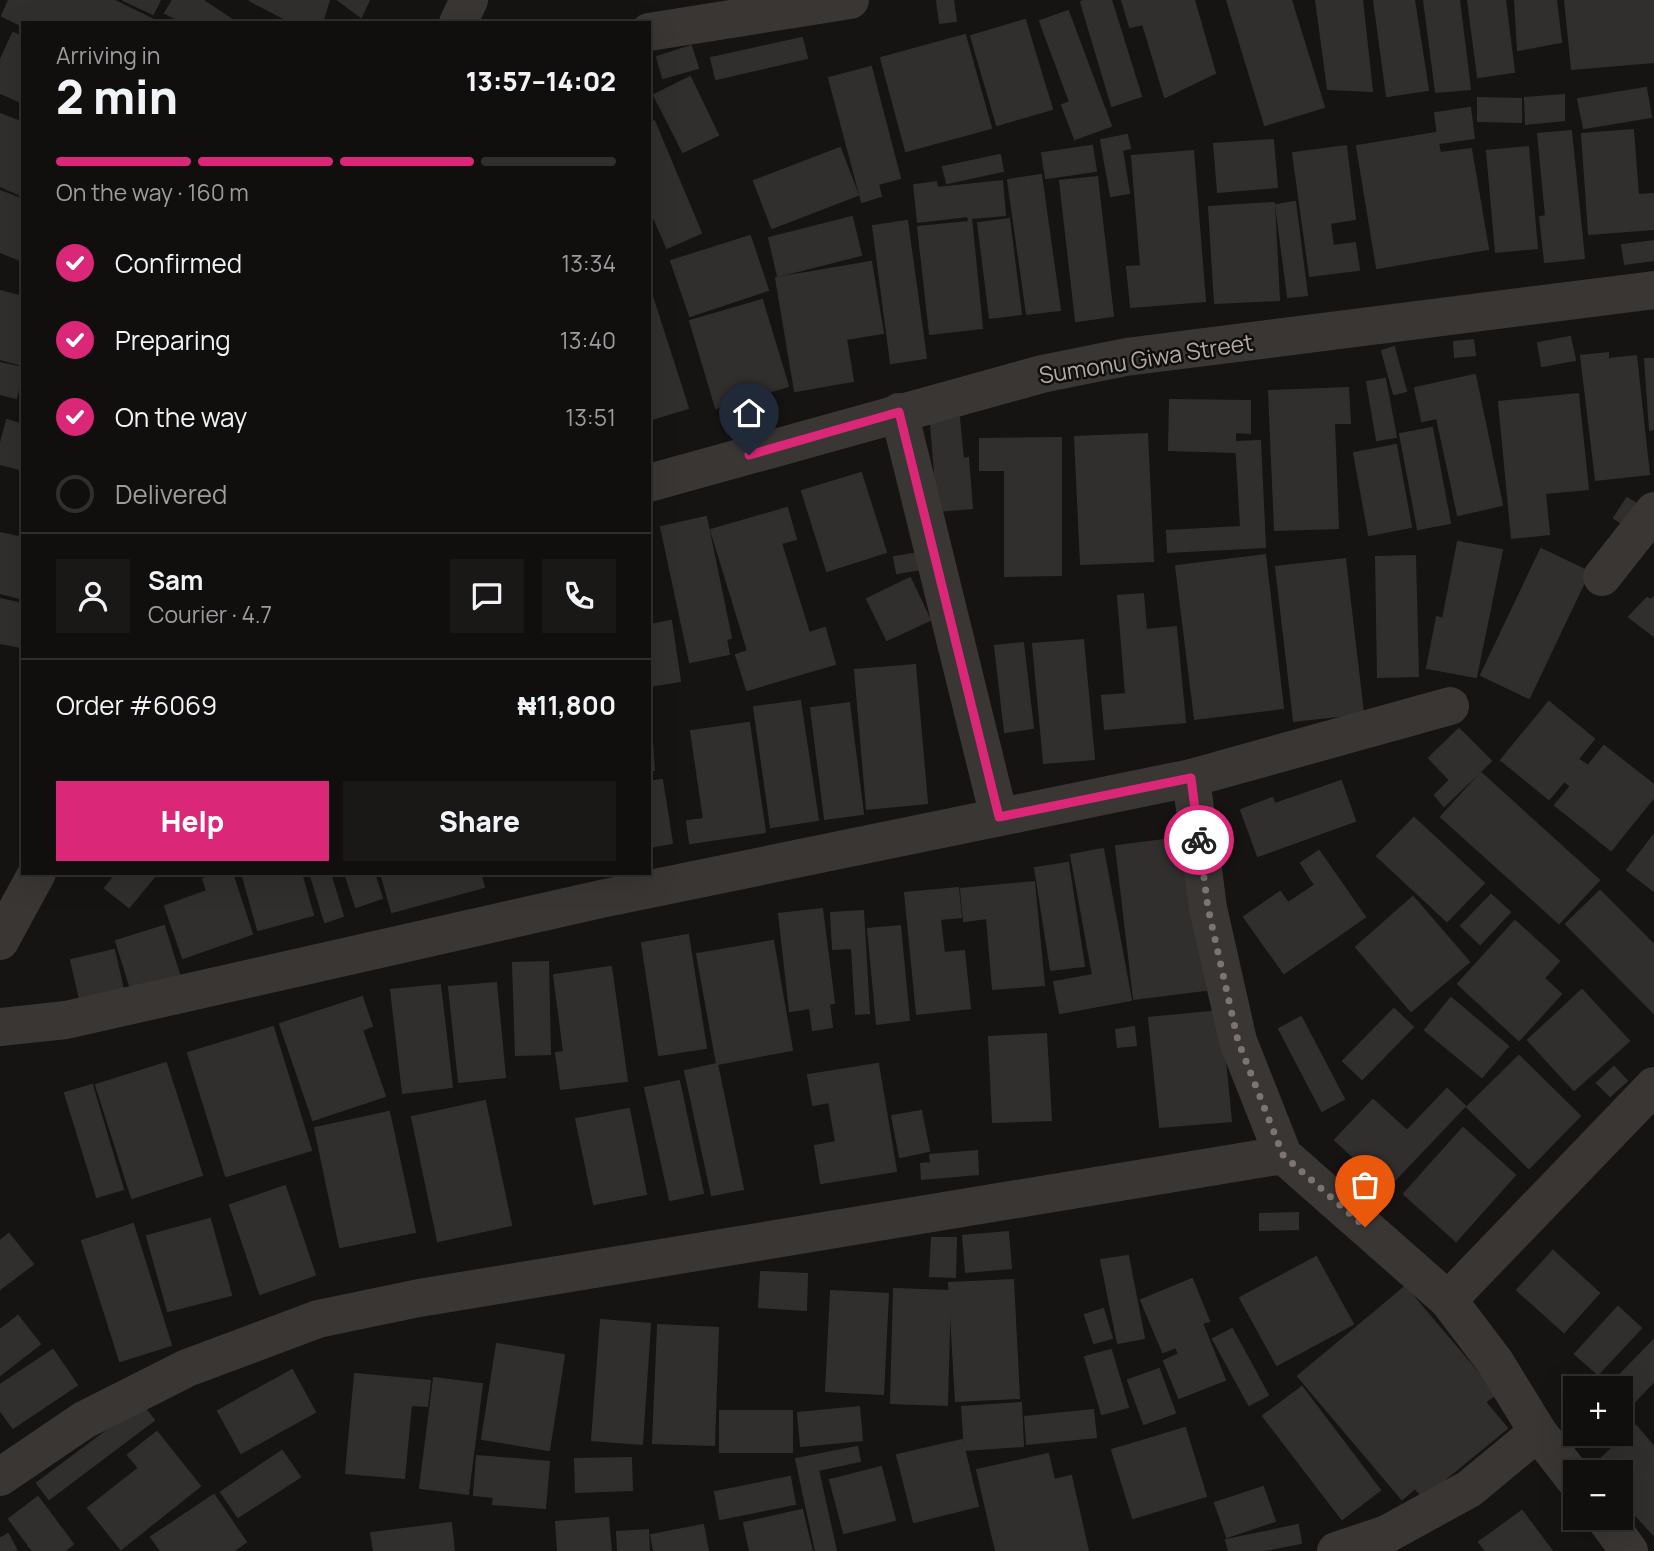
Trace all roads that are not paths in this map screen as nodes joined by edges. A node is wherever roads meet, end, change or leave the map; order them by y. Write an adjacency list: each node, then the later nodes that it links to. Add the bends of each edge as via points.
1 (469, 0): 3 (street)
2 (850, 0): 4 (street)
3 (459, 21)
4 (651, 32)
5 (1654, 290): 6 (street, Sumonu Giwa Street, via 1126,357)
6 (899, 412): 7 (street, Sumonu Giwa Street); 12 (street)
7 (651, 482)
8 (1654, 511): 9 (street)
9 (1602, 577)
10 (1450, 706): 11 (street)
11 (1191, 778): 12 (street); 17 (street, via 1208,908 1238,1041)
12 (999, 817): 15 (street, via 562,907 66,1020)
13 (36, 875): 14 (street)
14 (0, 941)
15 (0, 1027)
16 (1654, 1086): 18 (street)
17 (1283, 1155): 18 (street); 21 (street, via 419,1298 318,1319 187,1368 84,1420)
18 (1448, 1300): 19 (street, via 1495,1362)
19 (1538, 1432): 20 (street); 23 (street, via 1469,1489 1387,1534)
20 (1563, 1464)
21 (0, 1478)
22 (1614, 1530): 24 (street)
23 (1336, 1551)
24 (1629, 1551)

